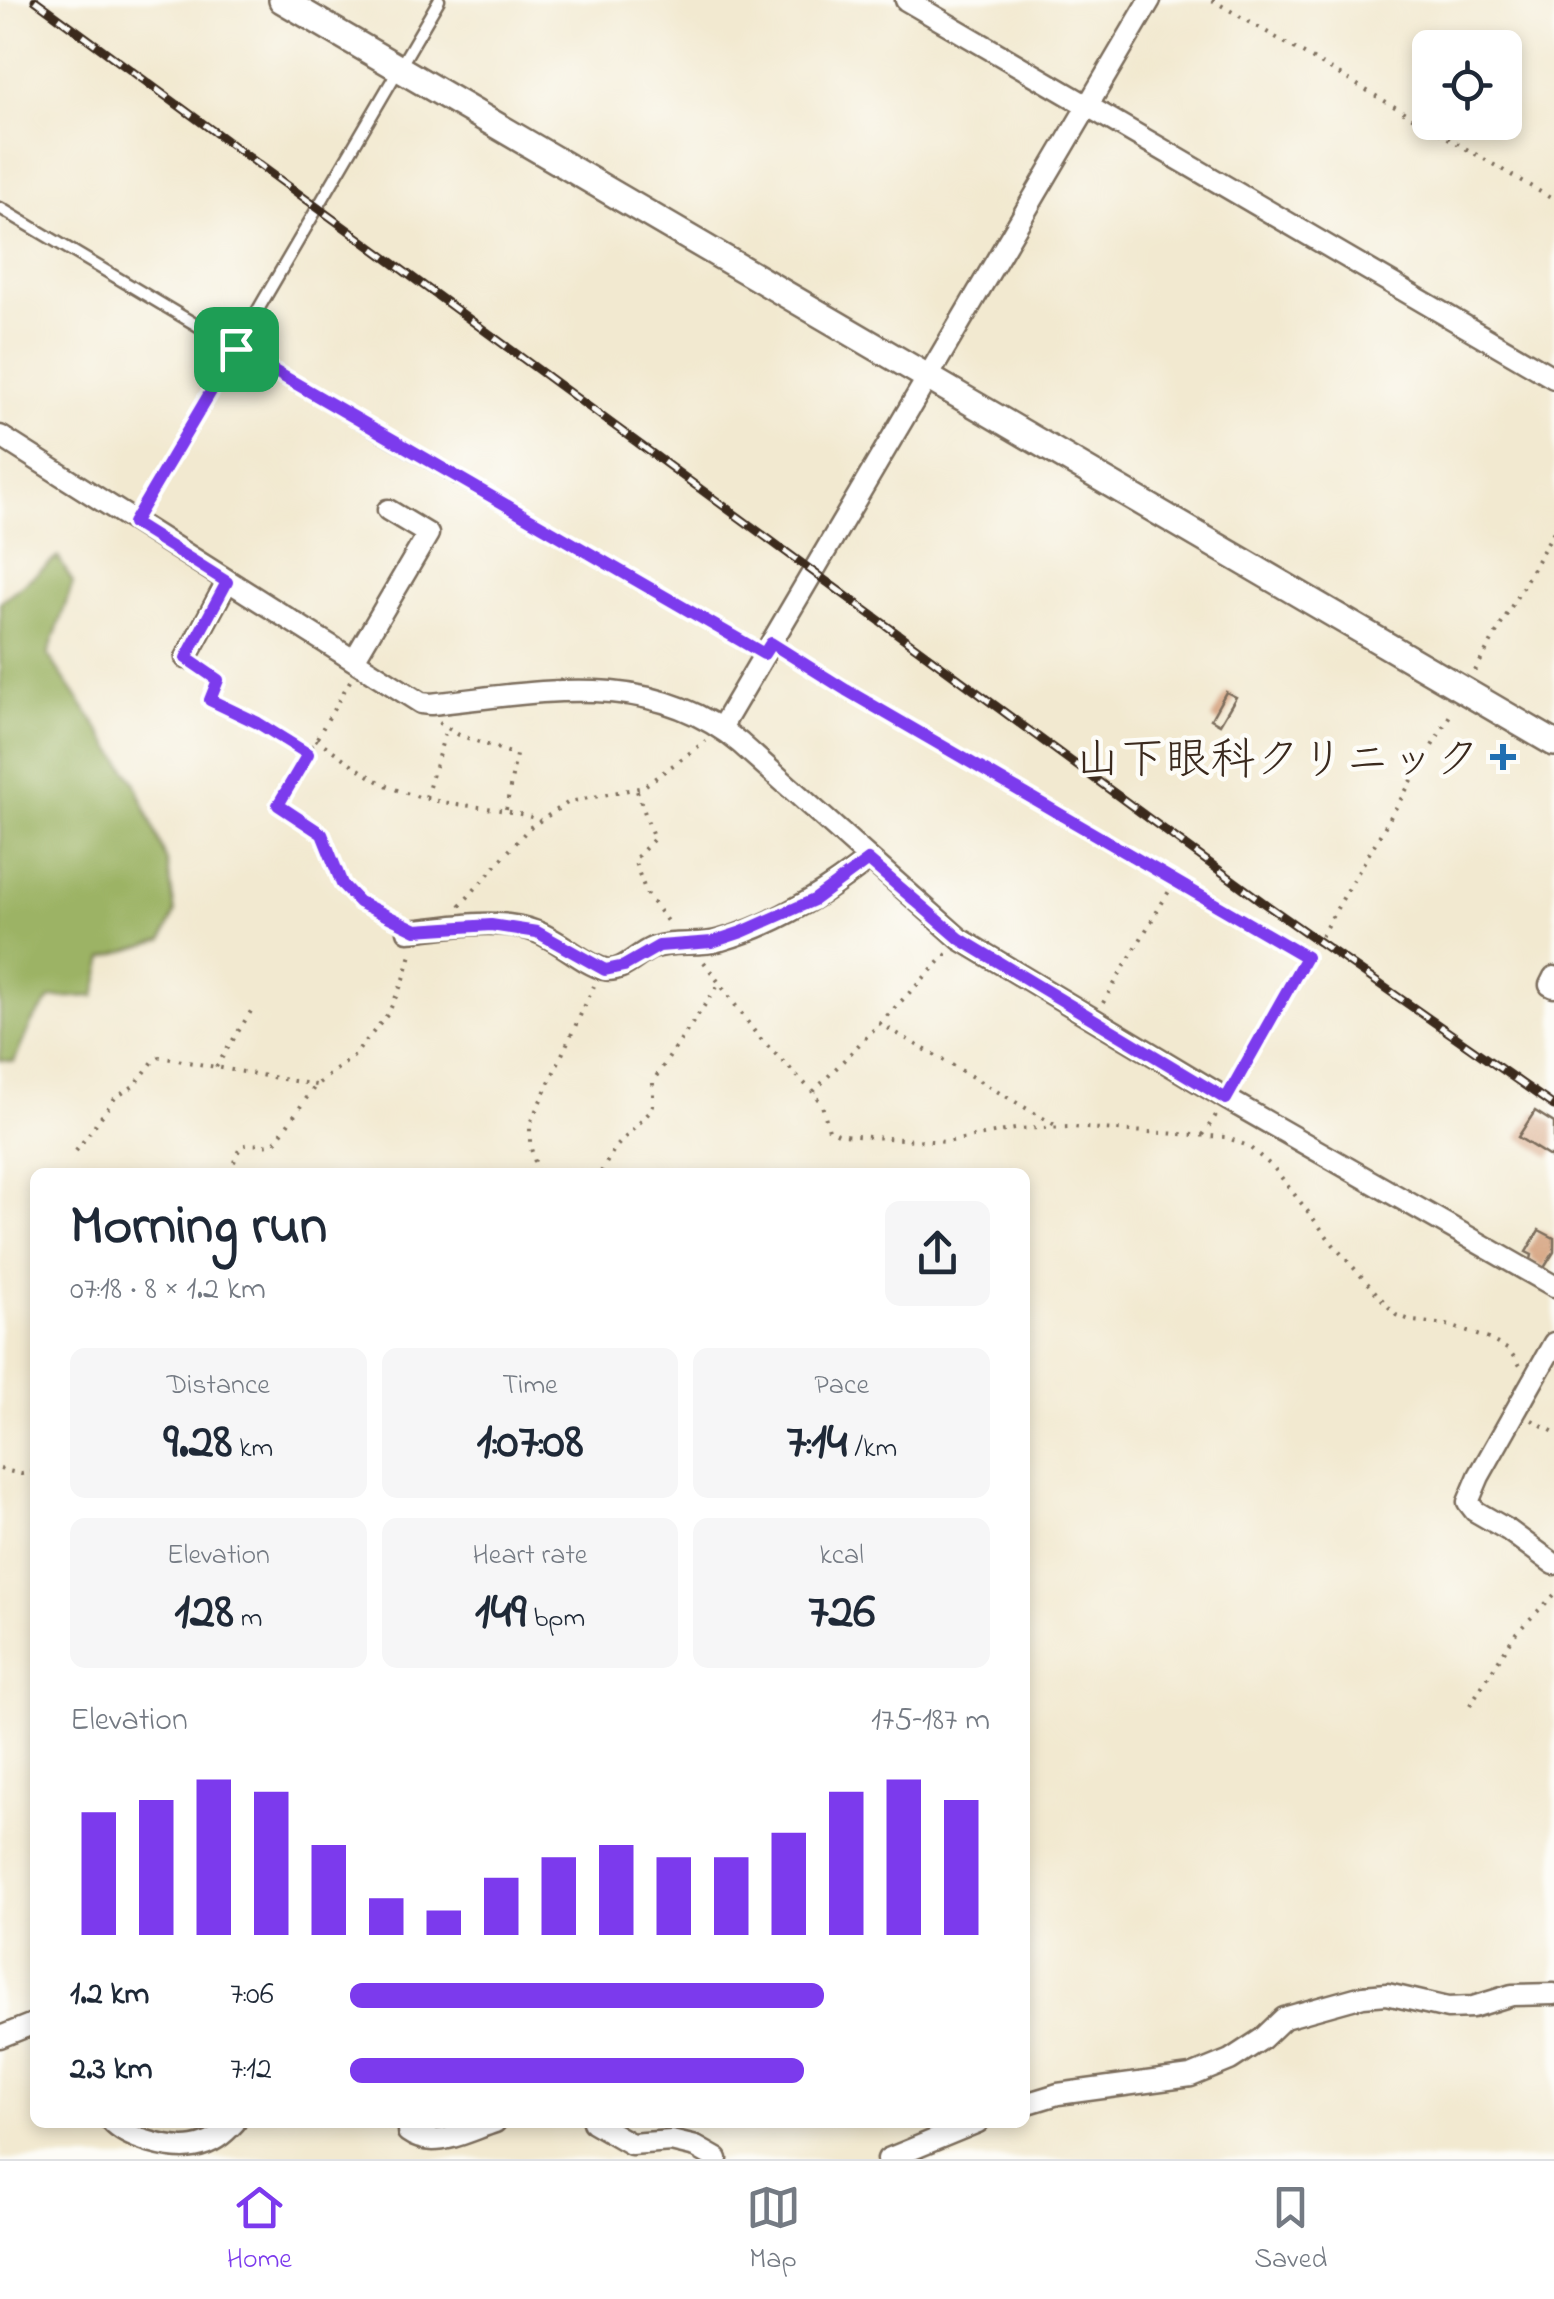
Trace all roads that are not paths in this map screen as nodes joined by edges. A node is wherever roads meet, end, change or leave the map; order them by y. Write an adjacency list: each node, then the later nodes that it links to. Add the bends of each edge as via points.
1 (282, 0): 5 (street)
2 (440, 0): 5 (lane)
3 (906, 0): 6 (street)
4 (1150, 0): 6 (street)
5 (399, 69): 8 (lane); 9 (street)
6 (1086, 105): 9 (street); 10 (street)
7 (0, 208): 8 (lane)
8 (236, 349): 13 (lane); 15 (lane)
9 (927, 376): 15 (street); 19 (street)
10 (1554, 378)
11 (0, 436): 13 (street)
12 (388, 510): 17 (street, via 428,534)
13 (133, 523): 14 (street)
14 (227, 582): 16 (street); 17 (street)
15 (768, 648): 18 (street)
16 (186, 658)
17 (357, 662): 18 (street, via 426,704 540,690 605,692 675,704)
18 (721, 728): 20 (street)
19 (1554, 743)
20 (868, 860): 21 (street, via 814,900 719,941 648,950 605,970 537,932 491,925); 24 (street, via 960,939)
21 (412, 931)
22 (1554, 977): 23 (street)
23 (1554, 987)
24 (1554, 1286)
25 (1554, 1343): 26 (street, via 1468,1502)
26 (1554, 1564)
27 (1554, 1994): 30 (street, via 1448,2008 1386,1994 1363,1996 1284,2018 1230,2060 1191,2076)
28 (30, 2025): 29 (street)
29 (0, 2038)
30 (1030, 2102)
31 (117, 2128): 32 (street, via 148,2142 192,2148)
32 (229, 2128)
33 (410, 2128): 34 (street, via 418,2139 434,2142)
34 (476, 2128)
35 (604, 2128): 37 (street, via 632,2144 670,2140)
36 (963, 2128): 38 (street)
37 (716, 2159)
38 (888, 2159)

